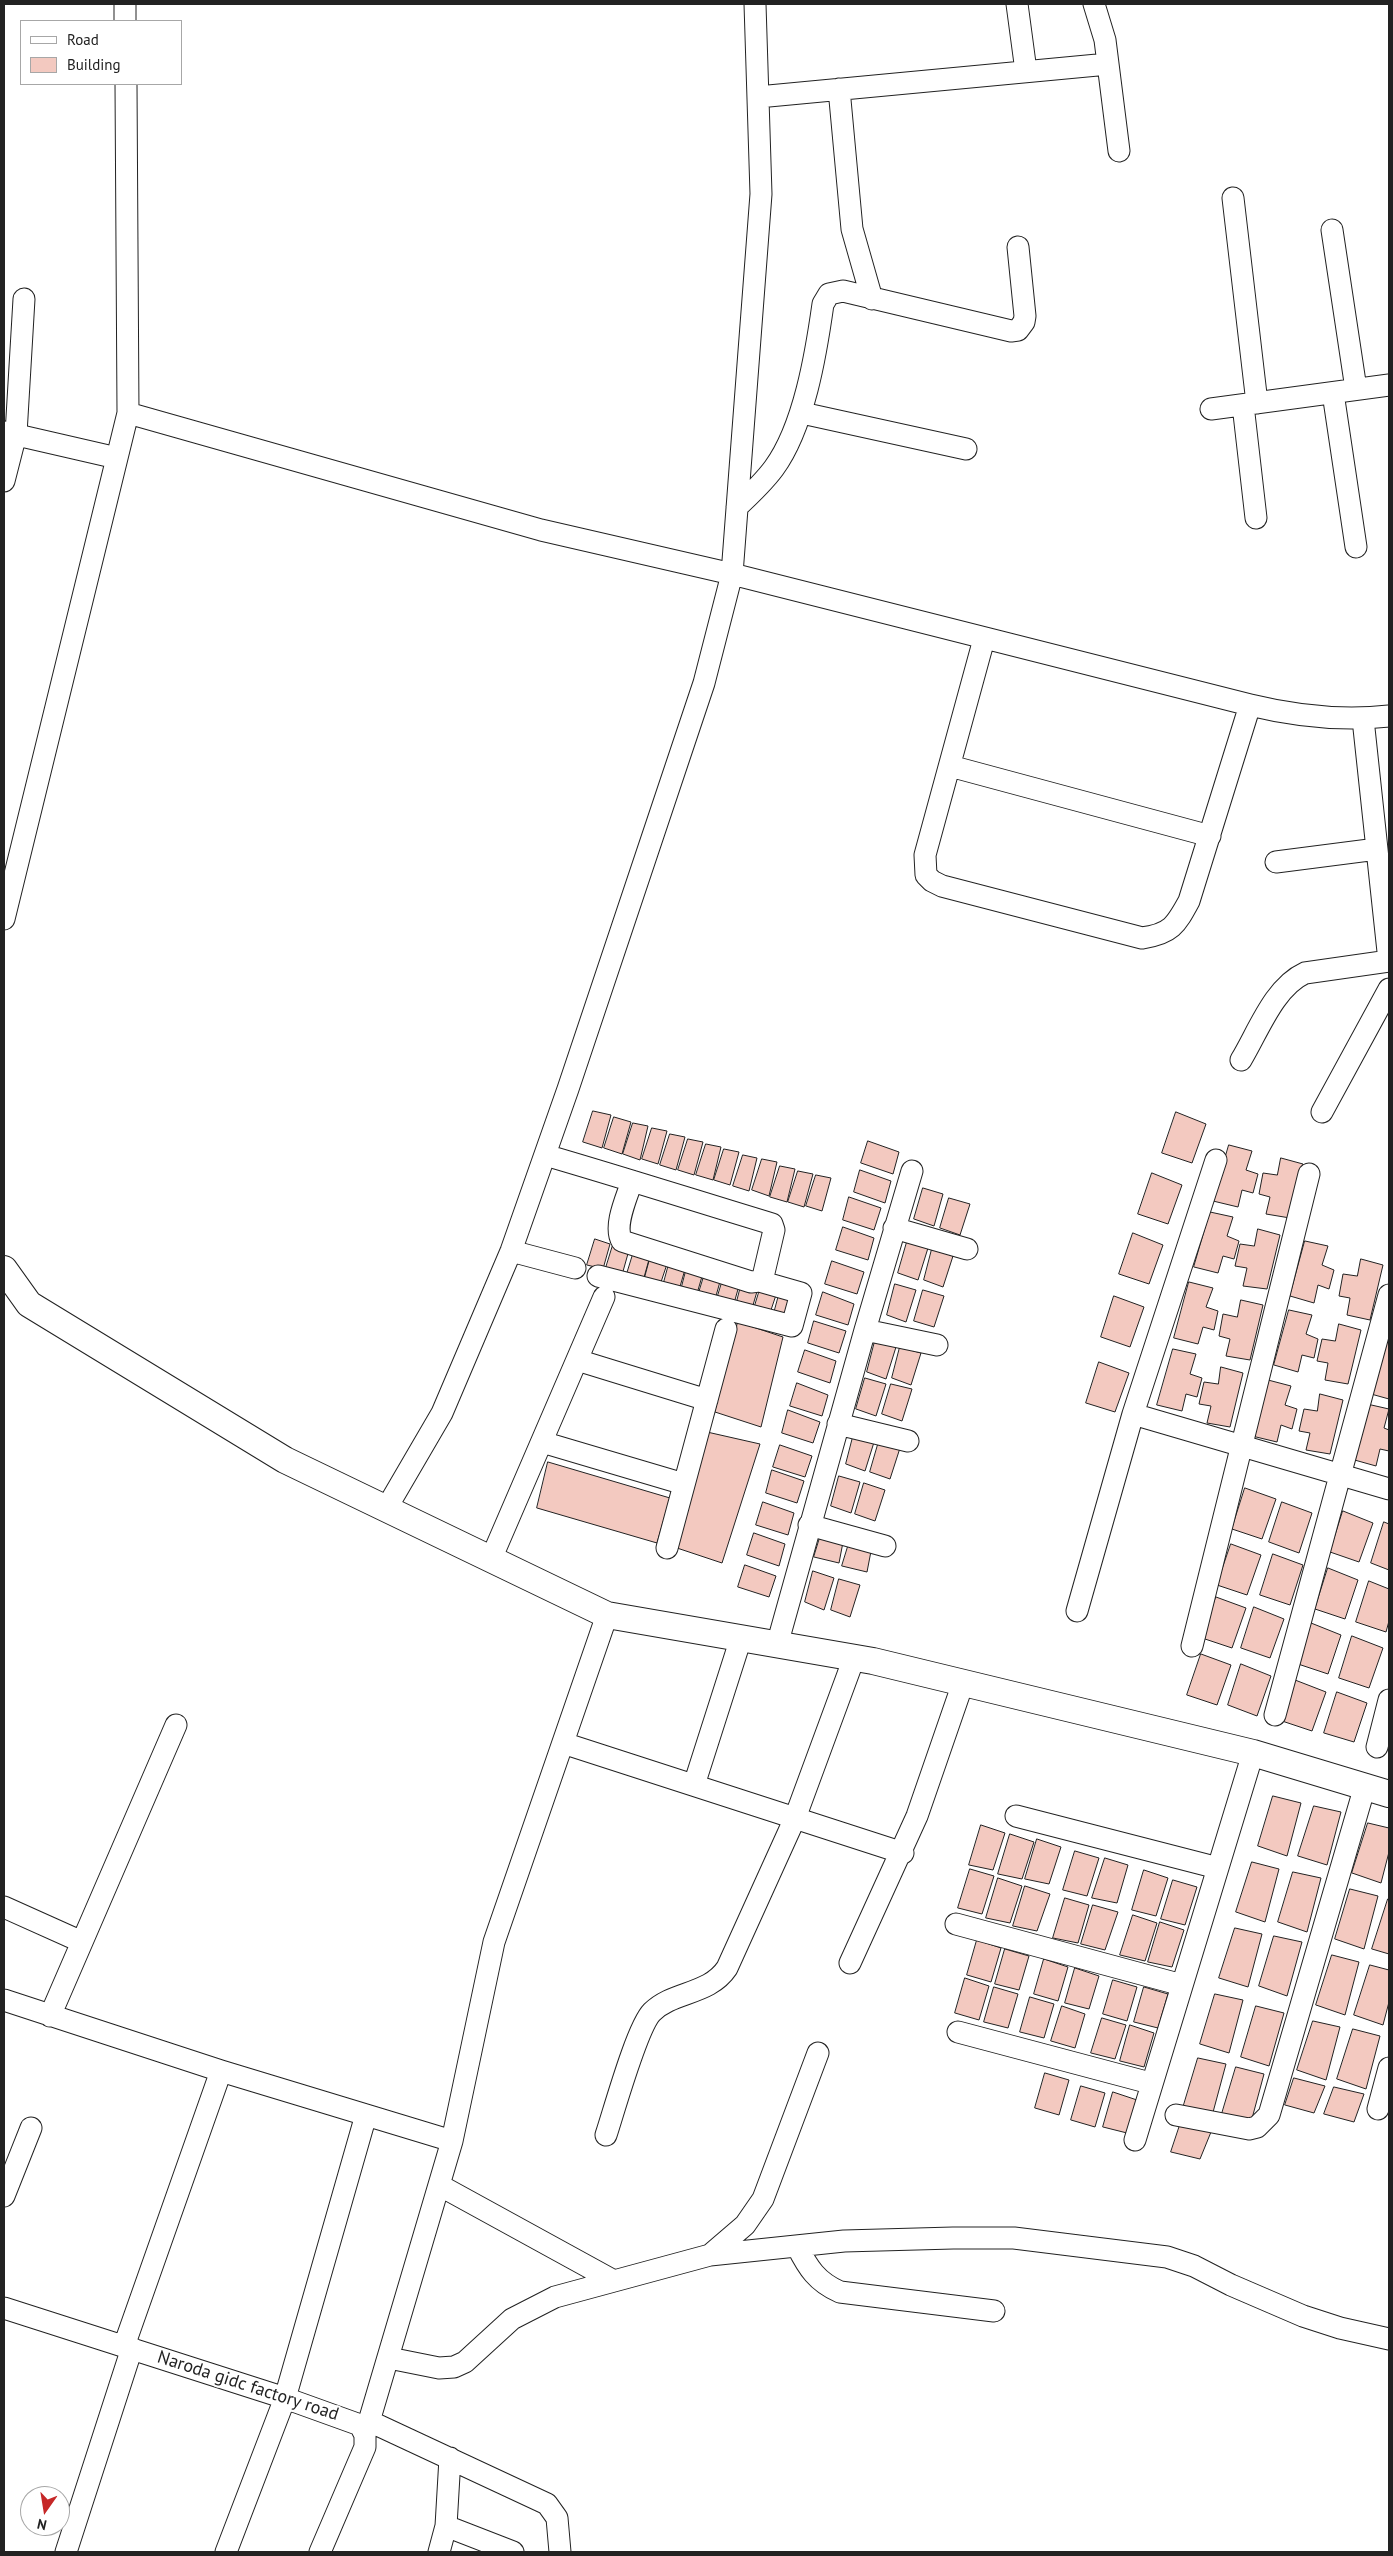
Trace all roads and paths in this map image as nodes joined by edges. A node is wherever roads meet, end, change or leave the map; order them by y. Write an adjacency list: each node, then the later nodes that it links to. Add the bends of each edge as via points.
1 (125, 4): 5 (street)
2 (755, 4): 10 (street)
3 (1016, 4): 7 (street)
4 (1094, 4): 6 (street, via 1105,40)
5 (126, 20)
6 (1108, 64): 7 (street); 11 (street)
7 (1026, 71): 9 (street)
8 (126, 85): 23 (street)
9 (839, 89): 10 (street); 15 (street, via 852,229)
10 (758, 97): 28 (street, via 761,194)
11 (1119, 151)
12 (1233, 198): 20 (street)
13 (1332, 230): 18 (street)
14 (1018, 247): 15 (street, via 1025,316 1018,330)
15 (872, 298): 22 (street, via 843,292 834,292 826,298)
16 (24, 299): 24 (street)
17 (1389, 385): 18 (street)
18 (1356, 390): 19 (street)
19 (1333, 393): 20 (street); 30 (street)
20 (1250, 404): 21 (street); 29 (street)
21 (1211, 409)
22 (802, 413): 25 (street); 28 (street, via 776,466)
23 (128, 414): 26 (street); 31 (street, via 541,530)
24 (10, 433): 26 (street); 27 (street)
25 (966, 449)
26 (117, 458): 40 (street)
27 (4, 481)
28 (737, 507): 31 (street)
29 (1256, 518)
30 (1356, 548)
31 (732, 574): 32 (street); 46 (street, via 704,683)
32 (984, 639): 33 (street); 36 (street)
33 (1250, 706): 35 (street, via 1305,715); 37 (street)
34 (1389, 716): 35 (street)
35 (1363, 719): 38 (street)
36 (950, 766): 37 (street); 37 (street, via 925,855 926,875 942,886 1142,938 1157,936 1168,932 1178,922 1189,900)
37 (1210, 836)
38 (1377, 849): 39 (street); 42 (street)
39 (1276, 862)
40 (10, 869): 41 (street)
41 (4, 919)
42 (1389, 961): 44 (street, via 1305,973 1293,978)
43 (1389, 989): 45 (street)
44 (1241, 1060)
45 (1322, 1112)
46 (545, 1155): 50 (street); 53 (street)
47 (1216, 1160): 65 (street)
48 (912, 1171): 51 (street)
49 (1309, 1174): 69 (street)
50 (632, 1181): 57 (street, via 619,1226 618,1235 622,1241 751,1282); 57 (street, via 772,1224 773,1239 763,1277)
51 (894, 1228): 52 (street); 61 (street)
52 (967, 1249)
53 (511, 1251): 54 (street); 73 (street, via 442,1413)
54 (575, 1268)
55 (4, 1269): 73 (street, via 29,1304 285,1460)
56 (598, 1276): 57 (street, via 792,1326 801,1293)
57 (759, 1281)
58 (1389, 1295): 70 (street)
59 (604, 1297): 63 (street)
60 (726, 1329): 64 (street)
61 (865, 1330): 62 (street); 66 (street)
62 (937, 1346)
63 (577, 1360): 64 (street); 68 (street)
64 (707, 1400): 71 (street)
65 (1133, 1414): 69 (street); 78 (street)
66 (838, 1424): 67 (street); 74 (street)
67 (908, 1441)
68 (542, 1442): 71 (street); 77 (street)
69 (1243, 1446): 70 (street); 82 (street)
70 (1339, 1474): 72 (street); 86 (street)
71 (684, 1484): 76 (street)
72 (1389, 1489)
73 (386, 1509): 77 (street)
74 (809, 1525): 75 (street); 81 (street)
75 (885, 1546)
76 (666, 1548)
77 (491, 1559): 79 (street)
78 (1077, 1611)
79 (608, 1615): 80 (street); 88 (street)
80 (741, 1638): 81 (street); 91 (street)
81 (777, 1645): 83 (street)
82 (1192, 1646)
83 (854, 1658): 84 (street); 94 (street)
84 (963, 1683): 90 (street); 95 (street)
85 (1389, 1700): 89 (street)
86 (1275, 1715)
87 (176, 1725): 99 (street)
88 (563, 1743): 91 (street); 115 (street, via 494,1942)
89 (1377, 1747)
90 (1253, 1753): 92 (street); 96 (street)
91 (694, 1785): 94 (street)
92 (1377, 1790): 111 (street, via 1269,2115 1257,2127 1249,2129)
93 (1016, 1816): 96 (street)
94 (795, 1818): 95 (street); 113 (street, via 720,1978 658,2008 646,2021)
95 (902, 1852): 100 (street)
96 (1218, 1868): 101 (street)
97 (4, 1907): 99 (street)
98 (956, 1924): 101 (street)
99 (82, 1942): 103 (street)
100 (850, 1963)
101 (1182, 1985): 108 (street)
102 (4, 2000): 103 (street)
103 (50, 2016): 107 (street)
104 (958, 2032): 108 (street)
105 (818, 2053): 119 (street, via 763,2199 745,2225)
106 (1389, 2068): 109 (street)
107 (221, 2071): 110 (street); 124 (street)
108 (1150, 2084): 114 (street)
109 (1378, 2109)
110 (366, 2115): 115 (street); 126 (street)
111 (1176, 2115)
112 (30, 2128): 117 (street)
113 (606, 2135)
114 (1135, 2140)
115 (452, 2141): 116 (street)
116 (439, 2185): 120 (street); 125 (street)
117 (4, 2196)
118 (797, 2246): 119 (street); 122 (street, via 818,2280 840,2292); 123 (street, via 1014,2238 1141,2253 1194,2266 1249,2293 1340,2328)
119 (710, 2255): 120 (street)
120 (614, 2281): 125 (street, via 555,2297 512,2319 465,2362 454,2368)
121 (4, 2308): 124 (street, Naroda gidc factory road)
122 (994, 2311)
123 (1389, 2339)
124 (128, 2347): 126 (street, Naroda gidc factory road); 130 (street)
125 (389, 2358): 127 (street)
126 (285, 2398): 127 (street, Naroda gidc factory road); 131 (street)
127 (367, 2428): 128 (street, Naroda gidc factory road); 132 (street, via 365,2447)
128 (450, 2458): 129 (street); 135 (street, Naroda gidc factory road, via 548,2504 557,2518)
129 (446, 2526): 133 (street); 134 (street)
130 (66, 2552)
131 (226, 2552)
132 (320, 2552)
133 (439, 2552)
134 (514, 2552)
135 (560, 2552)

